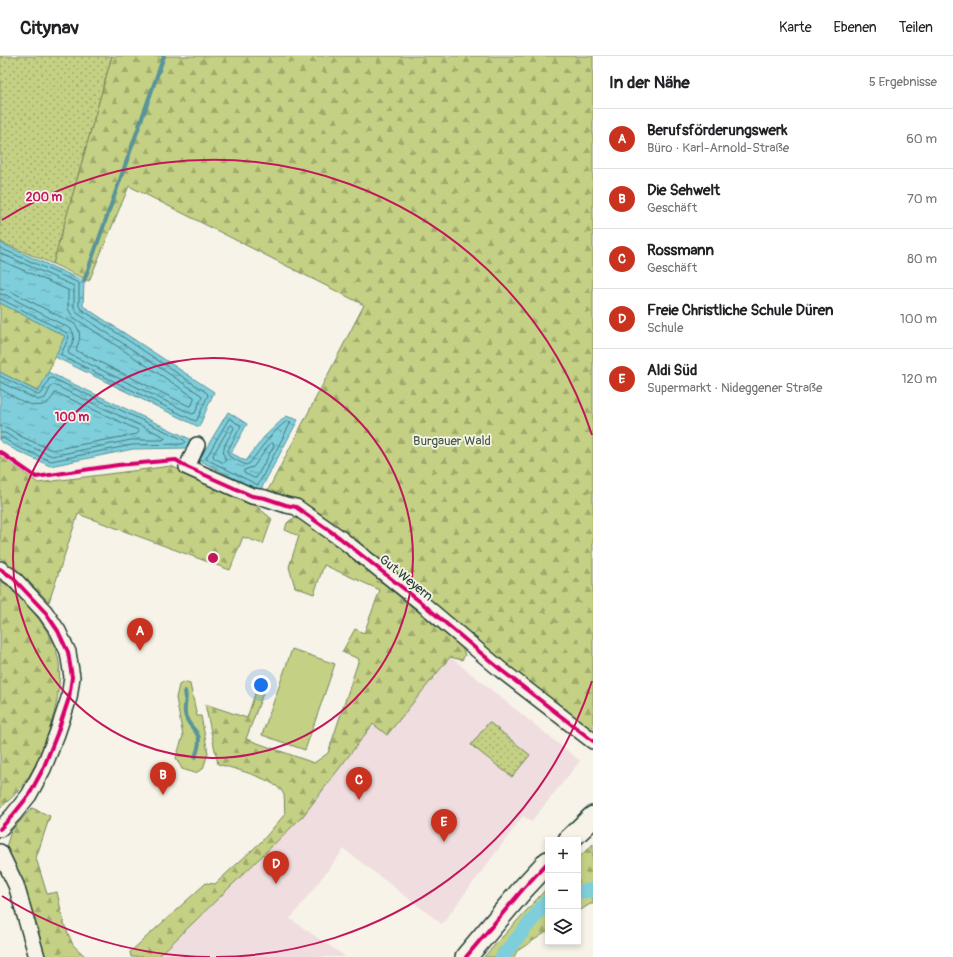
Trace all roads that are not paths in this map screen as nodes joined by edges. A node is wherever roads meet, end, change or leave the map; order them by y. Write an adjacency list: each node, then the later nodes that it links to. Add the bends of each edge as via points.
1 (198, 445): 3 (street, Gut Weyern, via 187,467 252,496 296,507 340,538 501,670)
2 (0, 569): 5 (street, via 13,578 45,612 58,631 68,652 72,677 69,698 44,769 29,795)
3 (593, 741)
4 (593, 817): 6 (main road)
5 (0, 829)
6 (573, 837)
7 (0, 852): 9 (street, via 16,885)
8 (545, 865): 10 (main road)
9 (37, 957)
10 (466, 957)

